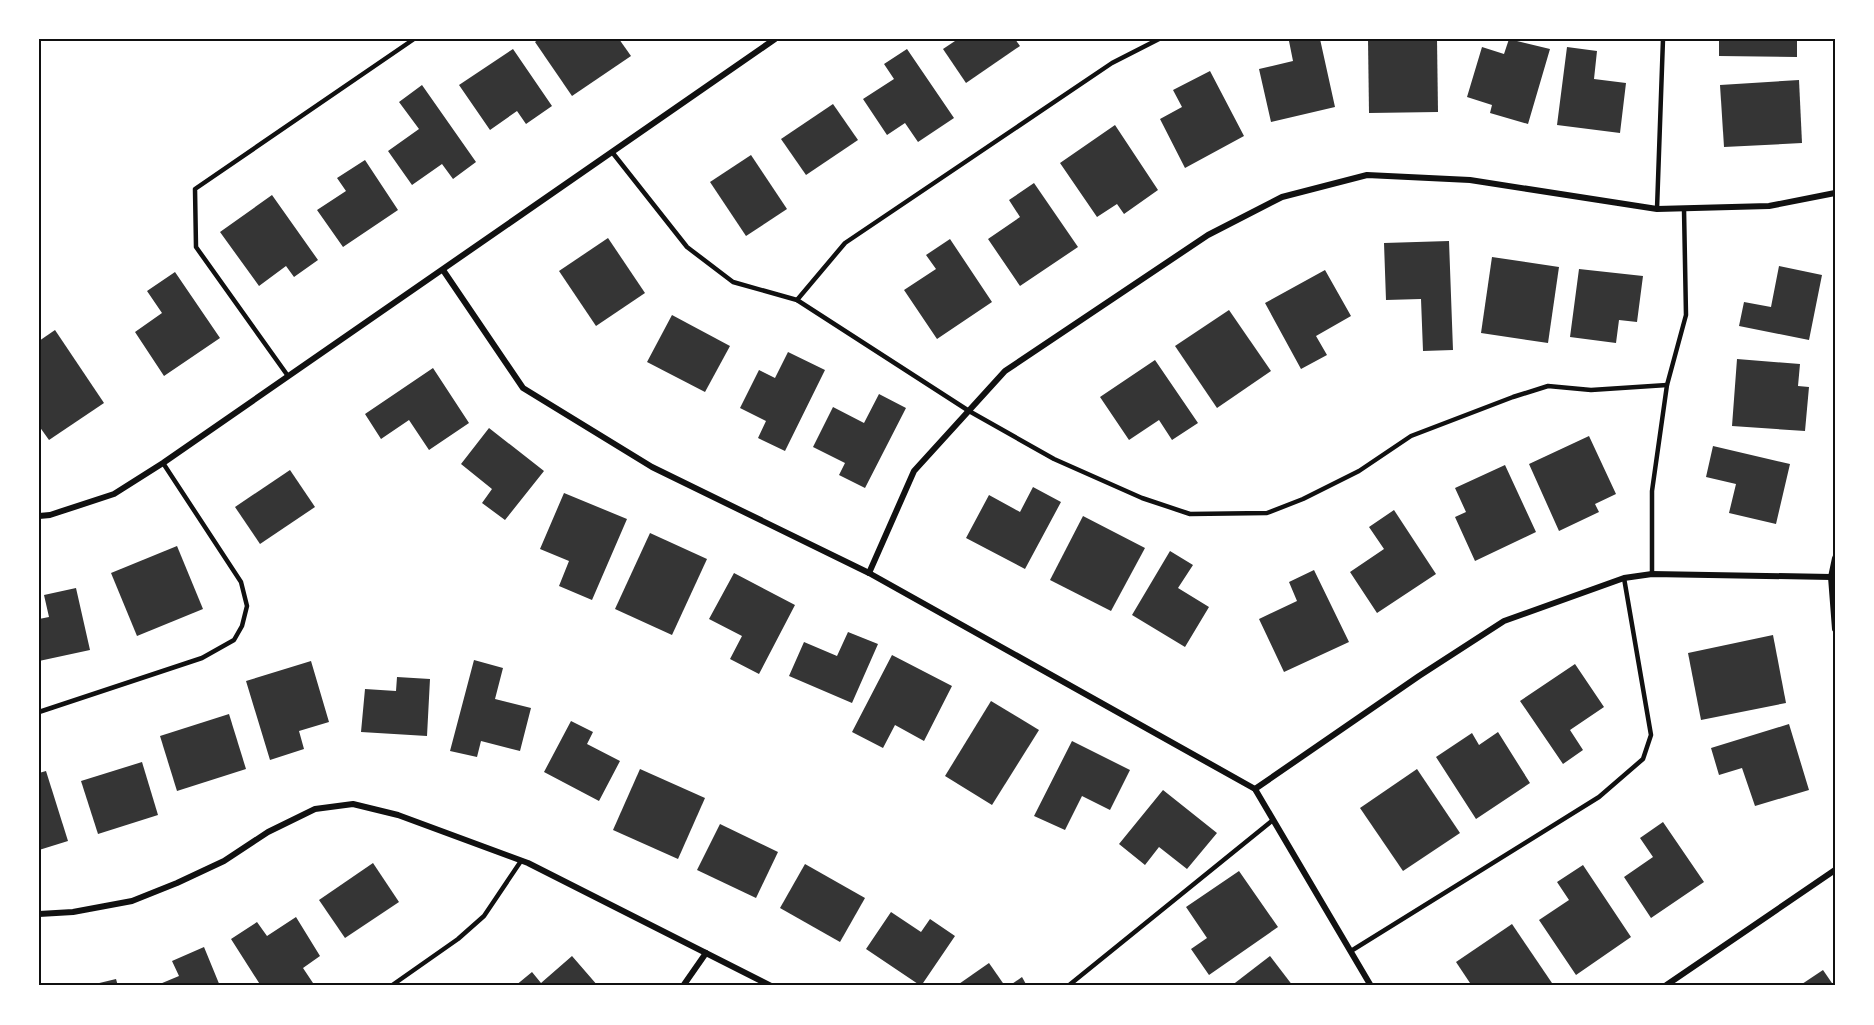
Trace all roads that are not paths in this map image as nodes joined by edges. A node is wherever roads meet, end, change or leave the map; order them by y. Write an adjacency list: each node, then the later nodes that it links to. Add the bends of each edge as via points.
1 (414, 39): 11 (lane, via 195,189 196,247)
2 (774, 39): 5 (street)
3 (1159, 39): 10 (lane, via 1112,63 845,243)
4 (1663, 39): 7 (lane)
5 (612, 152): 9 (street); 10 (lane, via 687,248 733,282)
6 (1835, 193): 8 (street, via 1769,206)
7 (1657, 209): 8 (street); 13 (street, via 1470,180 1366,175 1282,197 1208,235 1014,364)
8 (1684, 209): 12 (lane, via 1686,315)
9 (443, 270): 11 (street); 17 (street, via 523,388 652,467)
10 (797, 300): 13 (lane)
11 (288, 376): 14 (street)
12 (1667, 385): 13 (lane, via 1591,390 1548,387 1513,397 1411,436 1359,471 1267,513 1190,514 1142,498 1054,459); 18 (lane, via 1652,491)
13 (969, 411): 17 (street, via 914,471)
14 (163, 463): 15 (street, via 114,494); 22 (lane, via 241,582 247,606 242,626 234,640 202,657)
15 (39, 516)
16 (1835, 558): 19 (street)
17 (868, 573): 23 (street)
18 (1652, 574): 19 (street); 20 (street)
19 (1831, 577): 21 (street)
20 (1624, 578): 23 (street, via 1504,621); 28 (lane, via 1651,735 1643,759 1599,797)
21 (1835, 629)
22 (39, 712)
23 (1255, 789): 24 (street)
24 (1273, 820): 28 (street); 33 (lane)
25 (521, 861): 27 (street, via 398,815 354,804 315,808 224,861 141,897 73,912); 29 (street); 30 (lane, via 483,916 458,939)
26 (1835, 870): 35 (street)
27 (39, 914)
28 (1351, 951): 34 (street)
29 (706, 954): 31 (street); 32 (street)
30 (390, 986)
31 (683, 986)
32 (771, 986)
33 (1068, 986)
34 (1371, 986)
35 (1665, 986)

